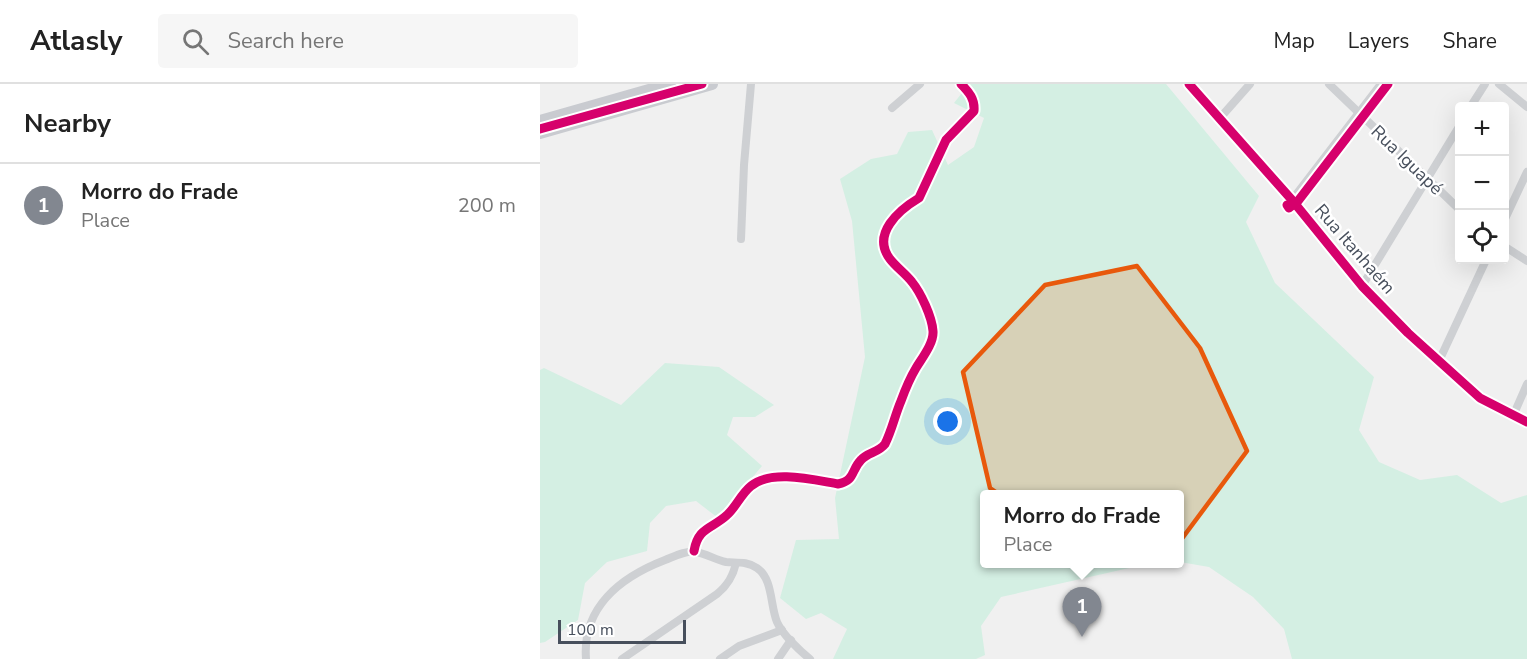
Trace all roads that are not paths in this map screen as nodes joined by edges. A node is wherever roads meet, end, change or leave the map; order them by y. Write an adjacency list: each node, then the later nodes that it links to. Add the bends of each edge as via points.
1 (670, 84): 17 (main road)
2 (712, 84): 18 (main road)
3 (751, 84): 25 (street)
4 (920, 84): 14 (street)
5 (961, 84): 34 (street, via 973,99 974,111 946,140 919,198 888,225 883,238 888,256 919,292 933,333 885,444 866,455 844,483 784,477 766,478 751,485 727,515 697,538)
6 (1189, 84): 16 (street, Rua Itanhaém)
7 (1250, 84): 16 (street)
8 (1329, 84): 15 (street, Rua Iguapé)
9 (1381, 84): 15 (street)
10 (1485, 84): 12 (street)
11 (1499, 84): 13 (street)
12 (1474, 102)
13 (1527, 107)
14 (892, 108)
15 (1358, 113): 21 (street, Rua Iguapé); 22 (street)
16 (1220, 118): 22 (street, Rua Itanhaém)
17 (540, 121)
18 (540, 133)
19 (1455, 134): 21 (street)
20 (1527, 172): 24 (street)
21 (1426, 179): 23 (street, Rua Iguapé); 29 (street)
22 (1292, 200): 29 (street, Rua Itanhaém)
23 (1455, 205)
24 (1509, 210)
25 (741, 239)
26 (1509, 249): 27 (street)
27 (1527, 261)
28 (1484, 264): 30 (street)
29 (1362, 285): 30 (street, Rua Itanhaém)
30 (1439, 361): 32 (street, Rua Itanhaém, via 1480,398)
31 (1527, 384): 32 (street)
32 (1513, 416): 33 (street, Rua Itanhaém)
33 (1527, 422)
34 (694, 551): 35 (street); 38 (street, via 648,567 598,606 586,639)
35 (736, 563): 36 (street, via 750,564 764,575); 39 (street, via 729,582 717,594)
36 (782, 630): 37 (street); 40 (street, via 739,646)
37 (794, 643): 41 (street); 42 (street)
38 (586, 659)
39 (622, 659)
40 (720, 659)
41 (778, 659)
42 (810, 659)

